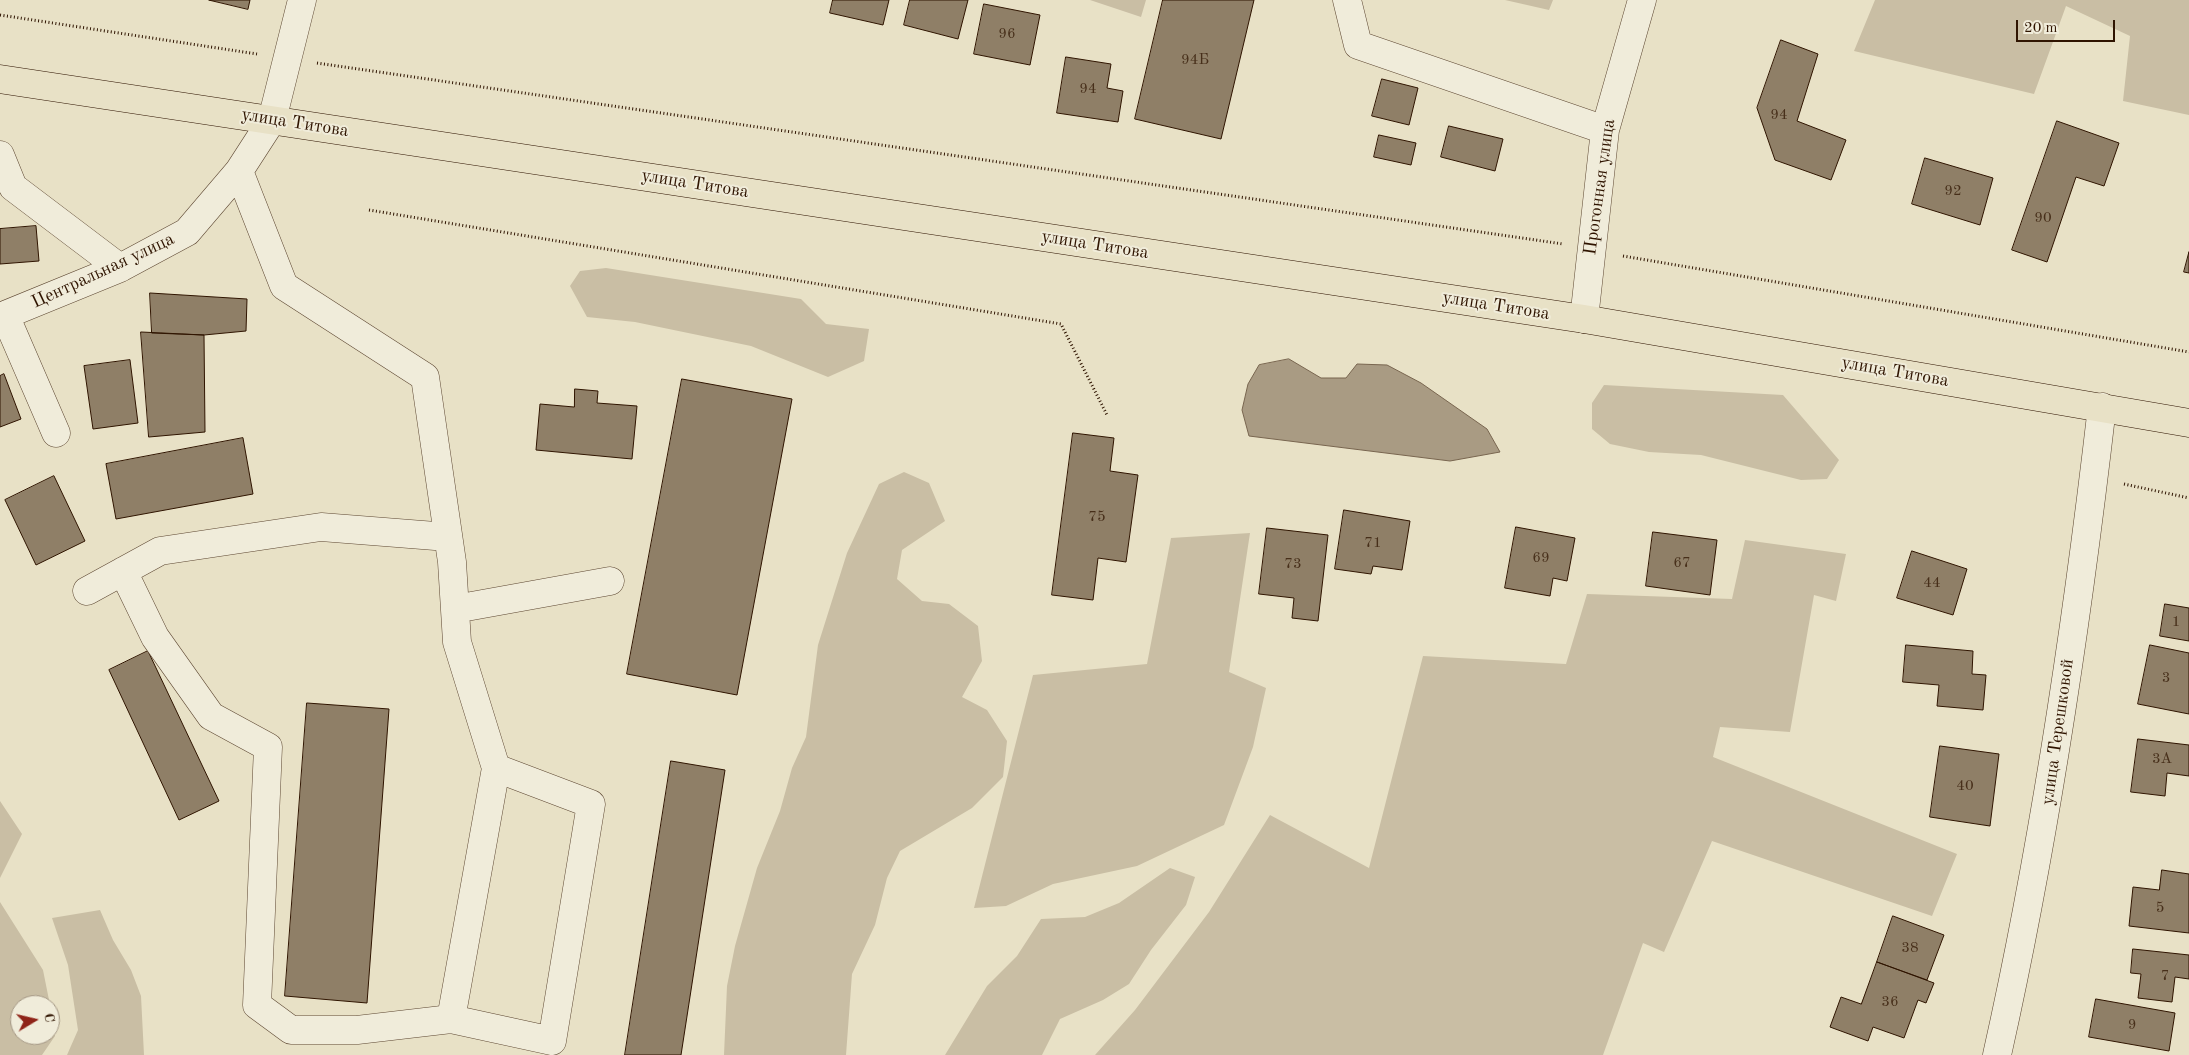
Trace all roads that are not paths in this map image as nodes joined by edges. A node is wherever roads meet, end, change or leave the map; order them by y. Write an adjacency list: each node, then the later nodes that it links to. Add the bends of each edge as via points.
1 (302, 0): 5 (street, Центральная улица)
2 (1346, 0): 6 (street, via 1358,45)
3 (1642, 0): 6 (street, Прогонная улица)
4 (1, 84): 5 (main road, улица Титова)
5 (272, 120): 8 (street, Центральная улица); 11 (main road, улица Титова)
6 (1605, 130): 11 (street, Прогонная улица)
7 (0, 155): 9 (street, via 13,187)
8 (239, 171): 9 (street, Центральная улица, via 187,232); 15 (street, via 284,286 425,377)
9 (120, 268): 10 (street, Центральная улица)
10 (3, 316): 14 (street)
11 (1584, 319): 12 (main road, улица Титова)
12 (2102, 406): 13 (main road, улица Титова); 22 (street, улица Терешковой, via 2049,798)
13 (2189, 423)
14 (56, 433)
15 (448, 537): 16 (street, via 321,527 160,551); 19 (street)
16 (123, 572): 18 (street); 21 (street, via 155,637 211,716 268,747 257,1005 291,1030 357,1030)
17 (610, 580): 19 (street)
18 (87, 592)
19 (455, 609): 20 (street, via 457,642)
20 (496, 768): 21 (street); 21 (street, via 591,804 552,1041)
21 (451, 1019)
22 (1997, 1055)

